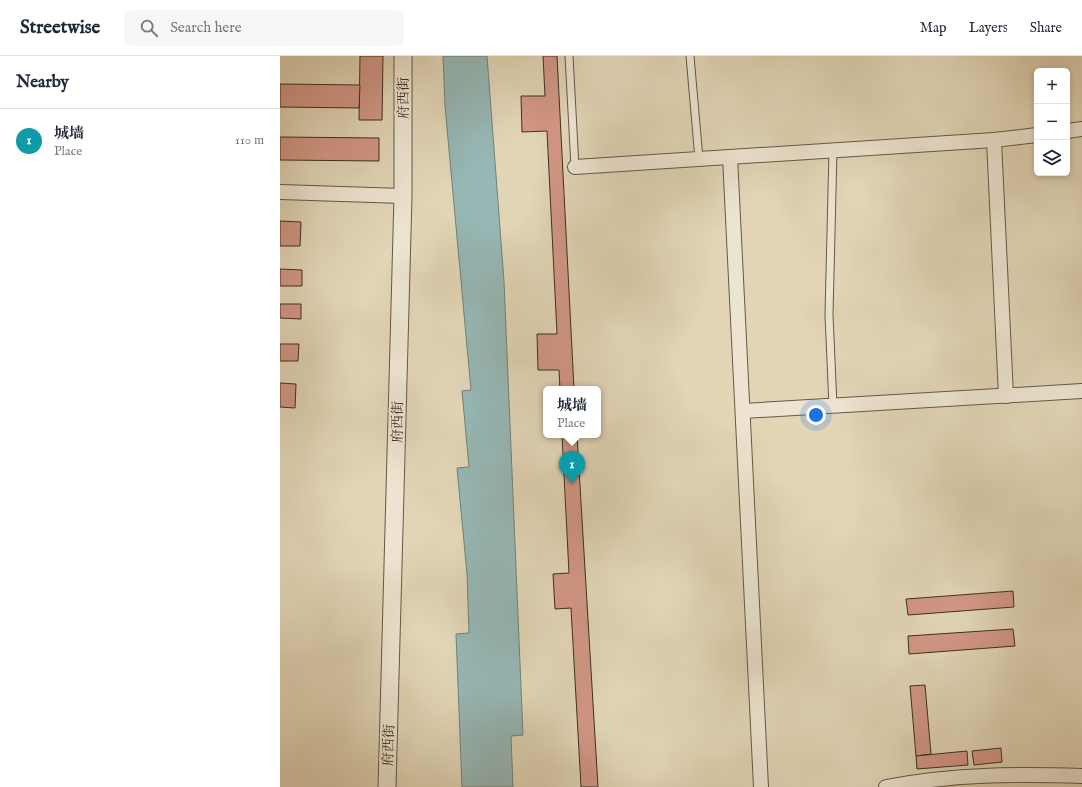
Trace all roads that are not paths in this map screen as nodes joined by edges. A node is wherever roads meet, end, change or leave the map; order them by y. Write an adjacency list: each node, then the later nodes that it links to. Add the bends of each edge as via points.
1 (403, 56): 13 (street, 府西街)
2 (569, 56): 11 (lane)
3 (690, 56): 10 (lane)
4 (1082, 129): 5 (street)
5 (1070, 131)
6 (1034, 135): 7 (street)
7 (994, 140): 8 (street); 15 (street)
8 (833, 150): 9 (street); 16 (lane, via 829,316)
9 (730, 157): 10 (street); 17 (street)
10 (699, 159): 11 (street)
11 (575, 167)
12 (280, 192): 13 (street)
13 (403, 196): 19 (street, 府西街)
14 (1082, 391): 15 (street)
15 (1006, 396): 16 (street)
16 (833, 406): 17 (street)
17 (743, 411): 20 (street)
18 (1082, 776): 21 (street, via 966,776)
19 (387, 787)
20 (761, 787)
21 (886, 787)

